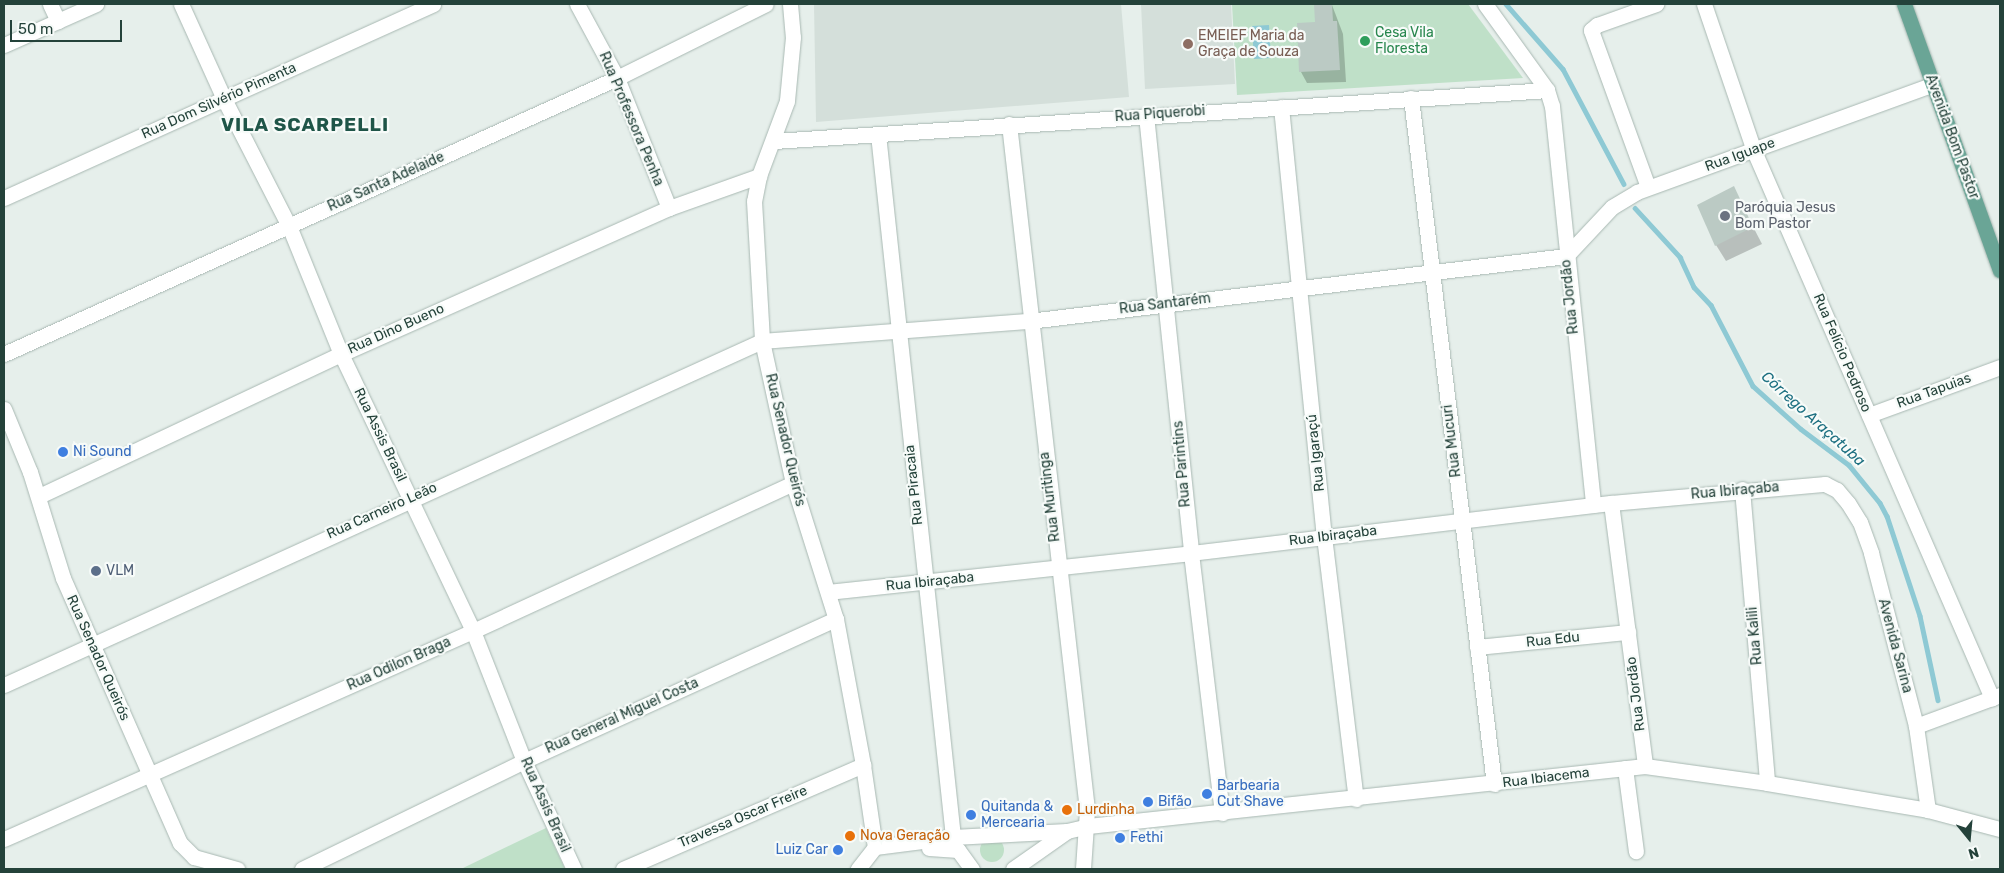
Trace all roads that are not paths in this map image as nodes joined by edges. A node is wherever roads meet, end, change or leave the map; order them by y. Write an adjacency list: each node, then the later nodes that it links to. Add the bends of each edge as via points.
1 (50, 4): 12 (street)
2 (96, 4): 12 (street)
3 (181, 4): 18 (street, Rua Assis Brasil)
4 (433, 4): 18 (street, Rua Dom Silvério Pimenta)
5 (577, 4): 14 (street, Rua Professora Penha)
6 (766, 4): 14 (street, Rua Santa Adelaide)
7 (790, 4): 23 (street, Rua Senador Queirós, via 792,37 787,101)
8 (1485, 4): 16 (street)
9 (1656, 4): 26 (street, via 1591,30)
10 (1704, 4): 24 (street, Rua Felício Pedroso)
11 (1904, 4): 15 (main road, Avenida Bom Pastor)
12 (58, 21): 13 (street)
13 (4, 45)
14 (617, 78): 28 (street, Rua Professora Penha); 29 (street, Rua Santa Adelaide)
15 (1933, 84): 24 (street, Rua Iguape); 31 (main road, Avenida Bom Pastor)
16 (1547, 90): 17 (street, Rua Piquerobi); 30 (street, Rua Jordão, via 1554,125)
17 (1411, 98): 19 (street, Rua Piquerobi); 32 (street, Rua Mucuri)
18 (224, 99): 27 (street, Rua Dom Silvério Pimenta); 29 (street, Rua Assis Brasil)
19 (1281, 106): 20 (street, Rua Piquerobi); 33 (street, Rua Igaraçú)
20 (1146, 115): 21 (street, Rua Piquerobi); 34 (street, Rua Parintins)
21 (1009, 124): 22 (street, Rua Piquerobi); 35 (street, Rua Muritinga)
22 (878, 134): 23 (street, Rua Piquerobi); 36 (street, Rua Piracaia)
23 (774, 142): 25 (street, Rua Senador Queirós)
24 (1754, 151): 26 (street, Rua Iguape); 42 (street, Rua Felício Pedroso)
25 (759, 176): 28 (street, Rua Dino Bueno); 37 (street, Rua Senador Queirós, via 754,202)
26 (1648, 187): 30 (street, Rua Iguape, via 1612,207)
27 (4, 198)
28 (670, 208): 39 (street, Rua Dino Bueno)
29 (289, 226): 38 (street, Rua Santa Adelaide); 39 (street, Rua Assis Brasil)
30 (1566, 256): 32 (street, Rua Santarém); 49 (street, Rua Jordão)
31 (2000, 270)
32 (1432, 272): 33 (street, Rua Santarém); 50 (street, Rua Mucuri)
33 (1299, 288): 34 (street, Rua Santarém); 51 (street, Rua Igaraçú)
34 (1167, 304): 35 (street, Rua Santarém); 52 (street, Rua Parintins)
35 (1029, 320): 36 (street, Rua Santarém); 53 (street, Rua Muritinga)
36 (897, 332): 37 (street, Rua Santarém); 54 (street, Rua Piracaia)
37 (762, 341): 43 (street, Rua Senador Queirós); 47 (street, Rua Carneiro Leão)
38 (4, 354)
39 (341, 354): 46 (street, Rua Dino Bueno); 47 (street, Rua Assis Brasil)
40 (2000, 367): 42 (street, Rua Tapuias)
41 (4, 409): 46 (street, Rua Senador Queirós)
42 (1869, 415): 62 (street, Rua Felício Pedroso)
43 (793, 483): 55 (street, Rua Senador Queirós); 57 (street, Rua Odilon Braga)
44 (1742, 489): 45 (street, Rua Ibiraçaba, via 1814,484); 48 (street, Rua Ibiraçaba); 69 (street, Rua Kalili)
45 (1837, 490): 63 (street, Avenida Sarina, via 1860,522 1871,553)
46 (39, 496): 59 (street, Rua Senador Queirós, via 63,578)
47 (410, 498): 57 (street, Rua Assis Brasil); 59 (street, Rua Carneiro Leão)
48 (1611, 503): 49 (street, Rua Ibiraçaba); 58 (street, Rua Jordão)
49 (1593, 505): 50 (street, Rua Ibiraçaba)
50 (1461, 521): 51 (street, Rua Ibiraçaba); 60 (street, Rua Mucuri)
51 (1324, 536): 52 (street, Rua Ibiraçaba); 71 (street, Rua Igaraçú)
52 (1191, 554): 53 (street, Rua Ibiraçaba); 73 (street, Rua Parintins)
53 (1058, 568): 54 (street, Rua Ibiraçaba); 74 (street, Rua Muritinga)
54 (925, 584): 55 (street, Rua Ibiraçaba); 77 (street, Rua Piracaia)
55 (828, 592): 56 (street, Rua Senador Queirós)
56 (836, 619): 64 (street, Rua General Miguel Costa); 65 (street, Rua Senador Queirós)
57 (473, 631): 64 (street, Rua Assis Brasil); 68 (street, Rua Odilon Braga)
58 (1628, 632): 60 (street, Rua Edu); 66 (street, Rua Jordão)
59 (92, 644): 61 (street, Rua Carneiro Leão); 68 (street, Rua Senador Queirós)
60 (1477, 648): 70 (street, Rua Mucuri)
61 (4, 685)
62 (1996, 696): 63 (street)
63 (1916, 726): 72 (street, Avenida Sarina)
64 (524, 761): 83 (street, Rua General Miguel Costa); 84 (street, Rua Assis Brasil)
65 (863, 765): 80 (street, Rua Senador Queirós); 85 (street, Travessa Oscar Freire)
66 (1645, 766): 67 (street, Rua Ibiacema); 69 (street, Rua Ibiacema)
67 (1624, 768): 70 (street, Rua Ibiacema); 81 (street)
68 (150, 774): 78 (street, Rua Odilon Braga); 82 (street, Rua Senador Queirós, via 184,848 194,857)
69 (1768, 783): 72 (street, Rua Ibiacema)
70 (1494, 784): 71 (street, Rua Ibiacema)
71 (1356, 799): 73 (street, Rua Ibiacema)
72 (1928, 810): 75 (street, Rua Ibiacema)
73 (1222, 813): 74 (street, Rua Ibiacema)
74 (1088, 826): 76 (street, Rua Ibiacema); 89 (street, Rua Muritinga)
75 (2000, 829)
76 (1067, 832): 77 (street); 88 (street)
77 (953, 837): 79 (street)
78 (4, 839)
79 (914, 842): 80 (street); 87 (street, via 921,848 958,850)
80 (875, 847): 86 (street)
81 (1636, 851)
82 (237, 869)
83 (302, 869)
84 (574, 869)
85 (623, 869)
86 (858, 869)
87 (972, 869)
88 (1012, 869)
89 (1083, 869)

